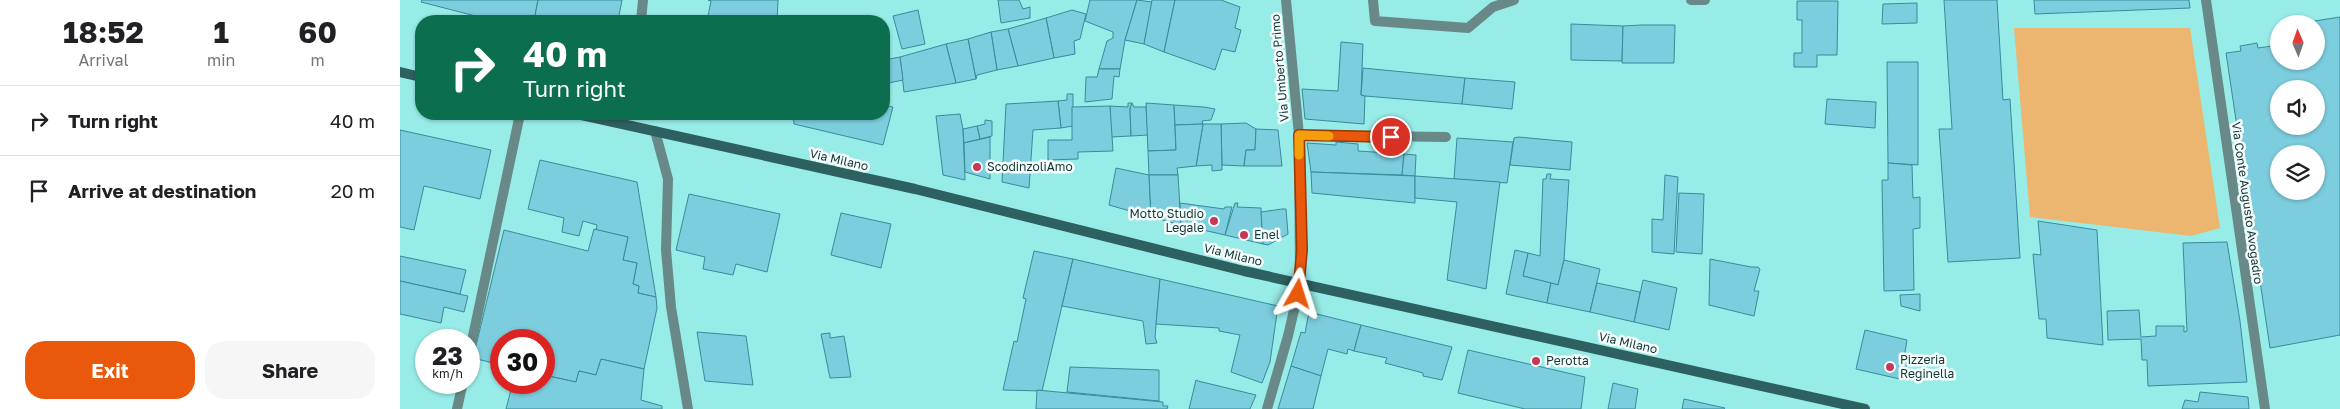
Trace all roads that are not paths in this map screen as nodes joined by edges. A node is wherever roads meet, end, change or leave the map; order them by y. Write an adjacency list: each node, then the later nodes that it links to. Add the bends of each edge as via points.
1 (644, 0): 8 (street)
2 (1286, 0): 14 (street, Via Umberto Primo)
3 (1372, 0): 4 (street, via 1375,20 1468,28 1493,6)
4 (1514, 0)
5 (1691, 0): 6 (street)
6 (1705, 0)
7 (2206, 0): 23 (street, Via Conte Augusto Avogadro)
8 (642, 15)
9 (400, 72): 10 (main road)
10 (415, 76)
11 (519, 120): 17 (street)
12 (625, 120): 13 (main road, Via Milano)
13 (655, 131): 16 (main road, Via Milano, via 915,190); 20 (street, via 668,179 666,250)
14 (1299, 135): 15 (street); 16 (street, Via Umberto Primo)
15 (1446, 137)
16 (1300, 284): 21 (street, Via Umberto Primo); 22 (main road, Via Milano)
17 (474, 329)
18 (460, 394): 19 (street)
19 (457, 409)
20 (688, 409)
21 (1267, 409)
22 (1866, 409)
23 (2265, 409)

